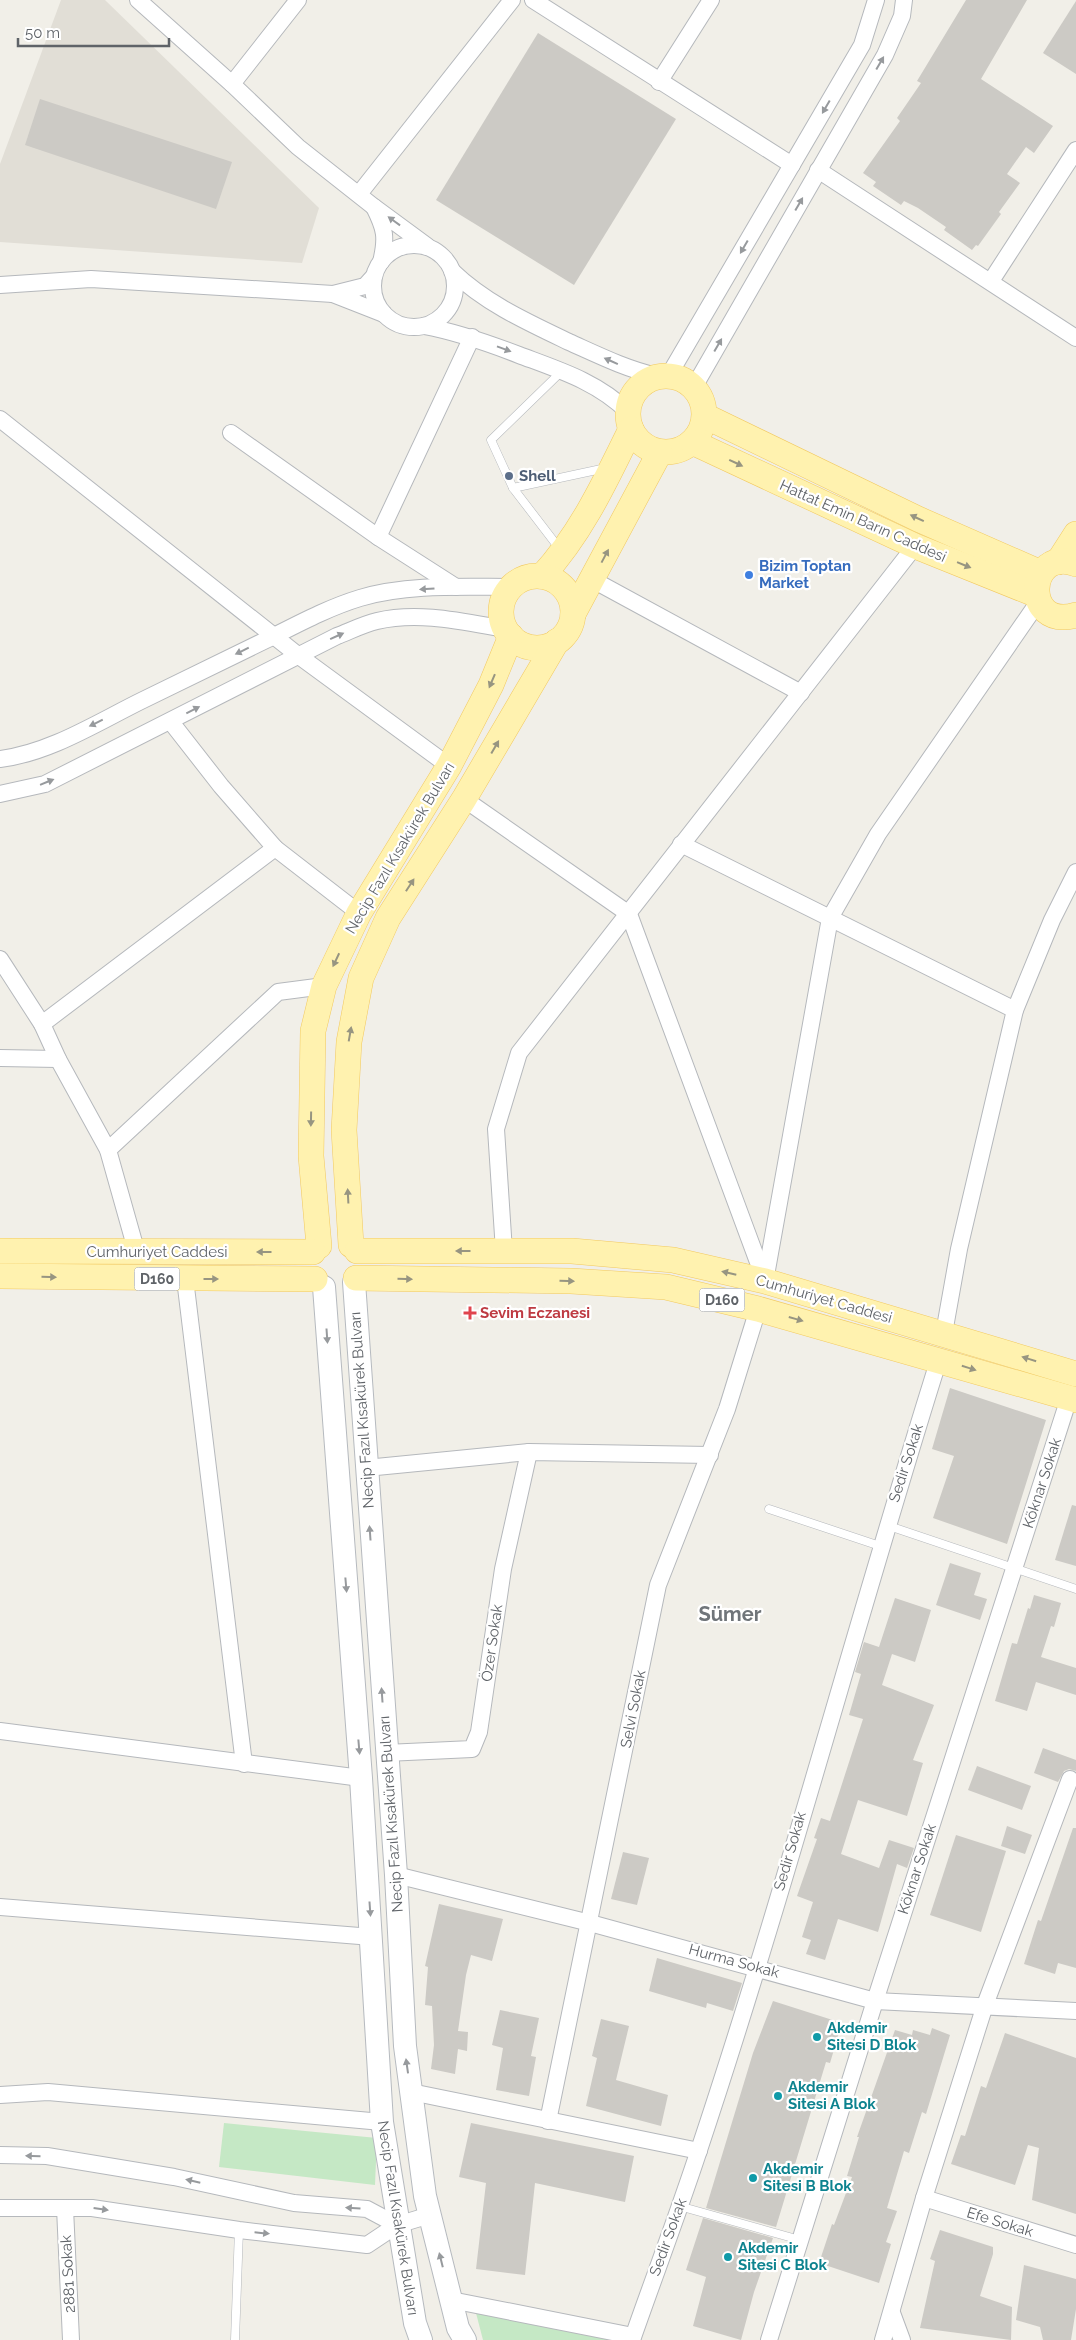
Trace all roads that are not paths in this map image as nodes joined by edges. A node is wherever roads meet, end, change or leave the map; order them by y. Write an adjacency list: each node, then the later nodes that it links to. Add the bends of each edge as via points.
1 (138, 0): 10 (street)
2 (298, 0): 10 (street)
3 (512, 0): 14 (street)
4 (533, 0): 9 (street)
5 (711, 0): 9 (street)
6 (876, 0): 12 (street, one-way to 12, via 862,45)
7 (913, 0): 8 (street)
8 (903, 8): 13 (street, one-way to 8, via 885,55)
9 (659, 82): 12 (street)
10 (232, 84): 14 (street, via 298,147)
11 (1076, 150): 19 (street)
12 (792, 165): 27 (street, one-way to 27)
13 (818, 170): 19 (street); 28 (street, one-way to 13)
14 (359, 194): 15 (street)
15 (374, 207): 16 (street, one-way to 15); 17 (street, via 386,241)
16 (433, 250): 17 (street, via 405,246 389,254); 18 (street)
17 (377, 269): 21 (street, via 364,286); 22 (street, via 374,296)
18 (452, 271): 23 (street, via 453,298 446,311); 27 (street, one-way to 18, via 636,372 542,329 472,291)
19 (991, 281): 25 (street)
20 (0, 284): 21 (street, via 91,279)
21 (333, 294): 22 (street)
22 (384, 314): 23 (street, via 402,325)
23 (424, 326): 24 (street)
24 (472, 337): 26 (street, one-way to 26); 39 (street)
25 (1076, 338)
26 (562, 371): 31 (street, via 613,397); 37 (lane, via 490,440)
27 (663, 376): 28 (main road, via 683,379); 31 (main road, via 647,380 636,389)
28 (694, 387): 29 (main road, via 702,400)
29 (705, 416): 34 (main road, via 701,432); 43 (main road, Hattat Emin Barın Caddesi, one-way to 29)
30 (0, 418): 32 (street)
31 (629, 420): 35 (main road, via 638,440); 36 (main road)
32 (7, 431): 50 (street)
33 (231, 433): 39 (street)
34 (692, 442): 35 (main road, via 679,450); 40 (main road, Hattat Emin Barın Caddesi, one-way to 40)
35 (660, 452): 44 (main road, one-way to 35)
36 (613, 466): 37 (lane); 41 (main road)
37 (514, 488): 41 (lane)
38 (1076, 534): 43 (main road)
39 (378, 537): 45 (street)
40 (914, 546): 43 (main road, Hattat Emin Barın Caddesi, one-way to 43); 53 (street)
41 (564, 552): 42 (main road)
42 (542, 576): 46 (main road, via 523,578); 47 (main road, via 563,587 570,596)
43 (1050, 579): 48 (main road, via 1050,613 1058,617); 64 (street, via 878,834)
44 (593, 580): 47 (main road); 53 (street)
45 (456, 587): 46 (street); 50 (street, one-way to 50, via 361,598)
46 (511, 587): 49 (main road, via 502,600 501,608)
47 (573, 614): 51 (main road, via 568,630)
48 (1076, 615)
49 (508, 632): 51 (main road, via 534,648); 52 (street, one-way to 49, via 337,636 377,621 410,617 445,619); 56 (main road, Necip Fazıl Kısakürek Bulvarı, one-way to 56, via 491,685)
50 (276, 635): 52 (street); 55 (street, one-way to 55, via 76,733 22,756)
51 (557, 641): 58 (main road, Necip Fazıl Kısakürek Bulvarı, one-way to 51)
52 (299, 656): 54 (street, one-way to 52); 56 (street)
53 (801, 693): 59 (street)
54 (171, 722): 57 (street, one-way to 54, via 45,784); 60 (street)
55 (0, 759)
56 (449, 766): 62 (main road, Necip Fazıl Kısakürek Bulvarı)
57 (0, 794)
58 (464, 799): 63 (street); 72 (main road, Necip Fazıl Kısakürek Bulvarı, one-way to 58, via 344,1130 349,1042 361,978 388,918)
59 (682, 844): 63 (street); 64 (street)
60 (275, 848): 62 (street); 68 (street)
61 (1076, 872): 67 (street, via 1052,920)
62 (359, 912): 66 (main road, Necip Fazıl Kısakürek Bulvarı, one-way to 66)
63 (629, 914): 75 (street, via 519,1053 496,1130); 80 (street)
64 (830, 918): 67 (street); 80 (street)
65 (0, 960): 68 (street)
66 (324, 986): 71 (street, via 278,992); 73 (main road, Necip Fazıl Kısakürek Bulvarı, one-way to 73, via 313,1032 310,1156)
67 (1015, 1010): 83 (street, via 959,1248)
68 (42, 1024): 70 (street)
69 (0, 1058): 70 (street)
70 (58, 1059): 71 (street)
71 (108, 1150): 76 (street)
72 (354, 1248): 73 (main road, via 335,1240); 75 (main road, Cumhuriyet Caddesi / D160, one-way to 72); 79 (main road, via 360,1268)
73 (316, 1249): 76 (main road, Cumhuriyet Caddesi / D160, one-way to 76); 81 (main road, via 310,1268)
74 (0, 1251): 76 (main road, Cumhuriyet Caddesi / D160)
75 (504, 1251): 80 (main road, Cumhuriyet Caddesi / D160, one-way to 75, via 673,1260 572,1251)
76 (137, 1253)
77 (0, 1276): 78 (main road, Cumhuriyet Caddesi / D160, one-way to 78)
78 (185, 1279): 81 (main road, Cumhuriyet Caddesi / D160, one-way to 81); 97 (street)
79 (355, 1280): 81 (main road, via 340,1290); 82 (main road, Cumhuriyet Caddesi / D160, one-way to 82, via 571,1282 666,1287); 89 (main road, Necip Fazıl Kısakürek Bulvarı)
80 (765, 1281): 83 (main road, Cumhuriyet Caddesi / D160)
81 (319, 1283): 98 (main road, Necip Fazıl Kısakürek Bulvarı, one-way to 98)
82 (758, 1309): 84 (main road, Cumhuriyet Caddesi / D160, one-way to 84); 88 (street, Selvi Sokak)
83 (944, 1333): 85 (main road, Cumhuriyet Caddesi / D160, one-way to 83)
84 (939, 1359): 86 (main road, Cumhuriyet Caddesi / D160, one-way to 86); 91 (street, Sedir Sokak)
85 (1076, 1374)
86 (1072, 1399): 93 (street, Köknar Sokak)
87 (529, 1452): 88 (street); 89 (street); 96 (street, Özer Sokak, via 503,1569 479,1732 472,1749)
88 (710, 1455): 102 (street, Selvi Sokak, via 658,1585)
89 (366, 1468): 96 (main road, Necip Fazıl Kısakürek Bulvarı, one-way to 89)
90 (769, 1509): 92 (lane)
91 (886, 1525): 92 (street, Sedir Sokak); 93 (lane)
92 (880, 1546): 104 (street, Sedir Sokak)
93 (1014, 1568): 94 (lane); 105 (street, Köknar Sokak)
94 (1076, 1589)
95 (0, 1731): 97 (street)
96 (386, 1753): 100 (main road, Necip Fazıl Kısakürek Bulvarı)
97 (244, 1764): 98 (street)
98 (361, 1778): 103 (main road, Necip Fazıl Kısakürek Bulvarı, one-way to 103)
99 (1070, 1779): 106 (street)
100 (396, 1876): 102 (street, Hurma Sokak); 108 (main road, Necip Fazıl Kısakürek Bulvarı, one-way to 100, via 405,2046)
101 (0, 1907): 103 (street)
102 (590, 1923): 104 (street, Hurma Sokak); 110 (street, Selvi Sokak)
103 (372, 1937): 111 (main road, Necip Fazıl Kısakürek Bulvarı)
104 (756, 1967): 105 (street, Hurma Sokak); 112 (street, Sedir Sokak)
105 (875, 2001): 106 (street, Hurma Sokak); 121 (street, Köknar Sokak)
106 (985, 2005): 107 (street, Hurma Sokak); 114 (street)
107 (1076, 2011)
108 (411, 2092): 110 (street); 118 (main road, Necip Fazıl Kısakürek Bulvarı)
109 (0, 2095): 111 (street, via 48,2092)
110 (548, 2121): 112 (street)
111 (382, 2122): 119 (main road, Necip Fazıl Kısakürek Bulvarı)
112 (699, 2151): 115 (street, Sedir Sokak)
113 (0, 2155): 119 (street, one-way to 113, via 367,2209 294,2203 174,2177 47,2156)
114 (924, 2198): 122 (street, Efe Sokak); 124 (street)
115 (679, 2206): 121 (lane); 125 (street, Sedir Sokak)
116 (0, 2208): 117 (street)
117 (65, 2208): 120 (street, one-way to 120, via 92,2208); 126 (street, 2881 Sokak)
118 (430, 2215): 119 (street); 123 (main road, Necip Fazıl Kısakürek Bulvarı, one-way to 118)
119 (398, 2225): 120 (street, one-way to 119, via 367,2245); 128 (main road, Necip Fazıl Kısakürek Bulvarı, via 415,2323)
120 (239, 2230): 127 (lane)
121 (800, 2240): 130 (street, Köknar Sokak)
122 (1076, 2246)
123 (451, 2300): 125 (street); 129 (main road, Necip Fazıl Kısakürek Bulvarı, via 458,2328)
124 (892, 2313): 131 (street); 132 (street)
125 (632, 2338)
126 (71, 2340)
127 (235, 2340)
128 (421, 2340)
129 (465, 2340)
130 (769, 2340)
131 (883, 2340)
132 (902, 2340)

